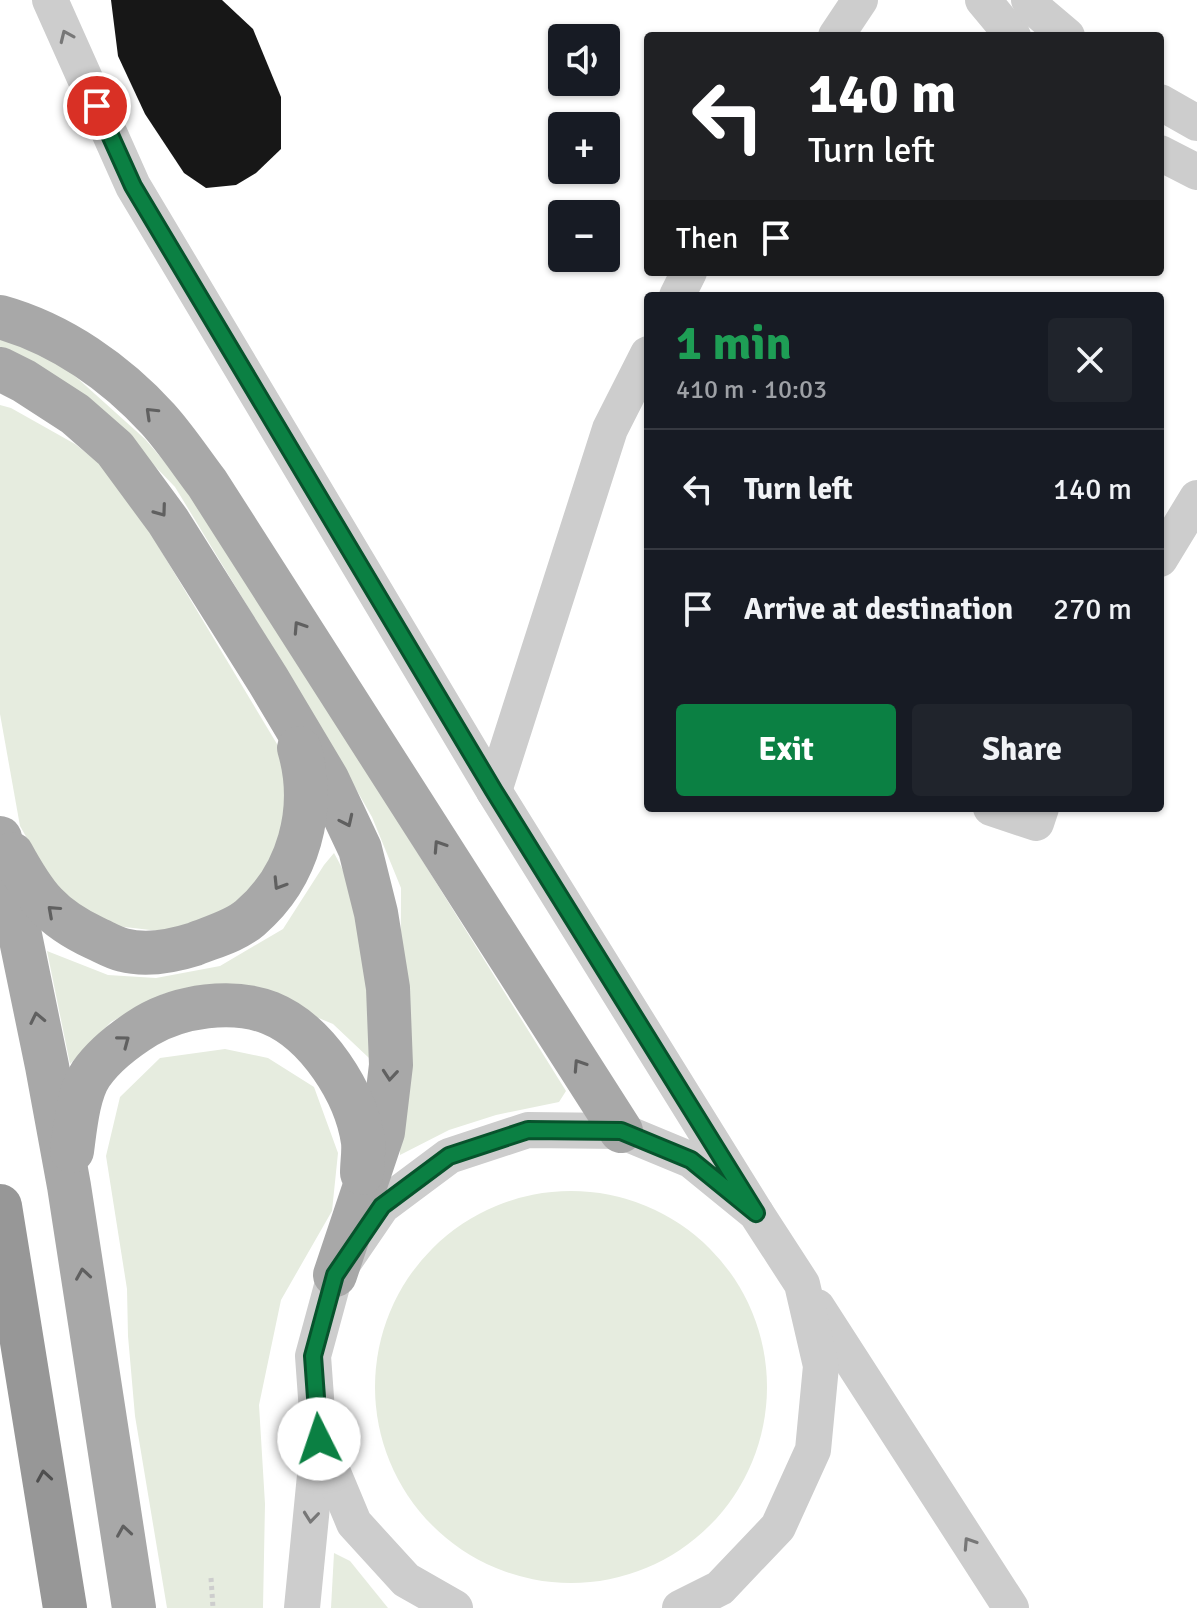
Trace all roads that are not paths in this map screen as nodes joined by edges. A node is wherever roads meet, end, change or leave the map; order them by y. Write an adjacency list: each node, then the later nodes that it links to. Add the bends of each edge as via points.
1 (50, 0): 18 (street, one-way to 1, via 133,186)
2 (860, 0): 5 (street)
3 (983, 0): 6 (street)
4 (1029, 0): 7 (street)
5 (839, 32)
6 (1010, 32)
7 (1062, 32)
8 (1164, 104): 9 (street)
9 (1197, 123)
10 (1164, 155): 11 (street)
11 (1197, 172)
12 (0, 317): 22 (main road, one-way to 12, via 207,483 159,419 64,342)
13 (644, 362): 18 (street, via 610,429)
14 (0, 369): 17 (main road, one-way to 17, via 75,414 115,449 168,521)
15 (1197, 498): 16 (street)
16 (1164, 552)
17 (268, 680): 21 (main road, one-way to 21, via 295,734 306,771 306,806 299,849 276,892 247,920 171,952 123,950 70,926 34,894); 24 (main road, one-way to 24, via 327,779 360,849 376,913 388,988 391,1065 383,1132)
18 (494, 791): 26 (street)
19 (1003, 812): 20 (street, via 1036,823)
20 (1040, 812)
21 (0, 836): 23 (main road, one-way to 21)
22 (621, 1131): 26 (street, via 691,1160); 27 (street, via 528,1130 449,1156 382,1206)
23 (69, 1186): 24 (main road, one-way to 24, via 75,1121 89,1076 121,1041 165,1015 219,1004 269,1013 309,1038 345,1087 363,1142); 31 (main road, one-way to 23)
24 (361, 1203): 27 (main road)
25 (0, 1206): 30 (highway, one-way to 25)
26 (756, 1213): 28 (street)
27 (335, 1275): 29 (street, via 313,1356)
28 (802, 1284): 34 (street, via 821,1366 813,1450 778,1527 720,1588); 35 (street, one-way to 28)
29 (319, 1439): 32 (street, one-way to 32); 33 (street, via 354,1523 406,1580)
30 (65, 1608)
31 (134, 1608)
32 (302, 1608)
33 (455, 1608)
34 (680, 1608)
35 (1011, 1608)

